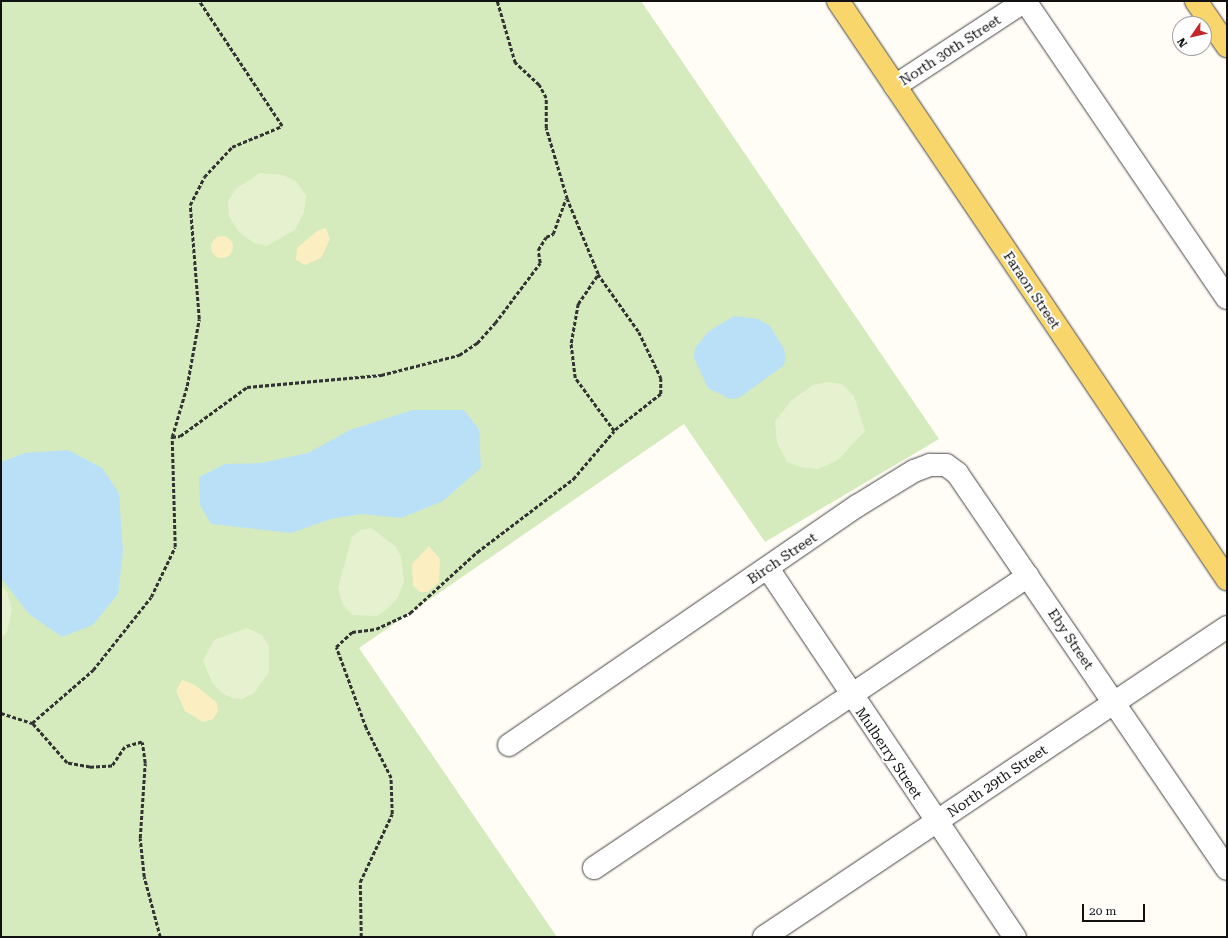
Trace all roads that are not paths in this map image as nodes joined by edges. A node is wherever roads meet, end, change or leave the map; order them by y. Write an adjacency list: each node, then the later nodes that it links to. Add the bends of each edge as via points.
1 (838, 1): 5 (main road, Faraon Street)
2 (1025, 1): 5 (street, North 30th Street); 6 (street)
3 (1196, 1): 4 (main road)
4 (1227, 46)
5 (895, 86): 9 (main road, Faraon Street)
6 (1227, 298)
7 (764, 570): 8 (street, Birch Street, via 857,506 930,465 946,465 957,473); 11 (street, Mulberry Street, via 773,576); 13 (street, Birch Street)
8 (1028, 576): 11 (street); 12 (street, Eby Street)
9 (1227, 579)
10 (1227, 627): 12 (street, North 29th Street)
11 (850, 694): 14 (street, Mulberry Street); 15 (street)
12 (1114, 703): 14 (street, North 29th Street); 16 (street, Eby Street)
13 (509, 745)
14 (936, 822): 17 (street, North 29th Street); 18 (street, Mulberry Street)
15 (594, 868)
16 (1227, 869)
17 (766, 936)
18 (1015, 937)

